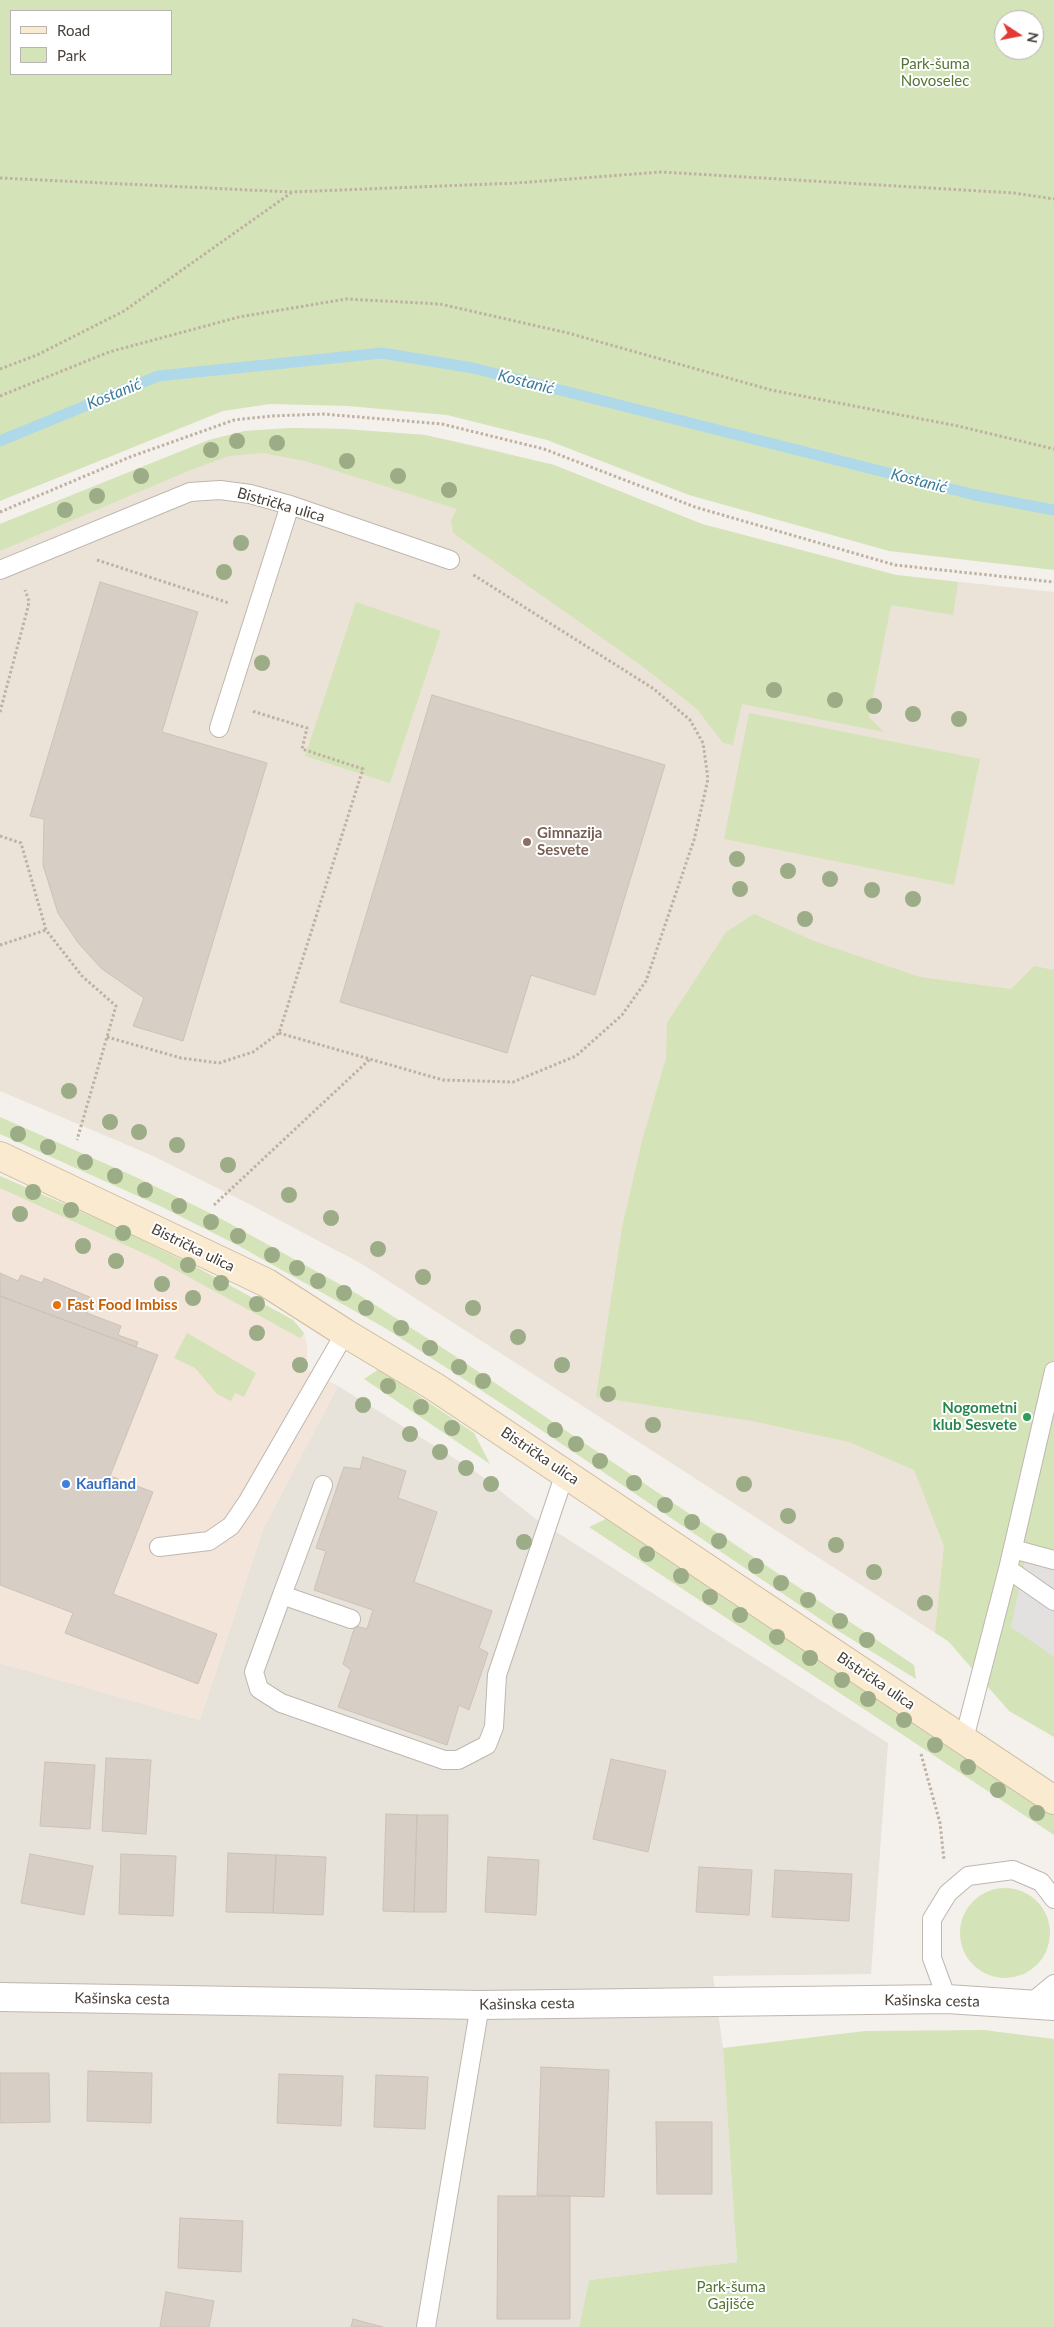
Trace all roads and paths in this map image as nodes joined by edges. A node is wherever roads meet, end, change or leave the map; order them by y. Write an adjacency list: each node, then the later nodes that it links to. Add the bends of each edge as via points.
1 (0, 178): 2 (path)
2 (291, 192): 3 (path, via 517,183 661,172); 4 (path, via 124,311)
3 (1054, 198)
4 (0, 369)
5 (0, 396): 6 (path, via 109,352 239,317 346,299 440,304 568,333 771,390 958,426)
6 (1054, 449)
7 (290, 505): 10 (lane, Bistrička ulica); 11 (lane, Bistrička ulica, via 220,490 190,492); 14 (lane)
8 (0, 512): 12 (path, via 130,457 234,420 323,414 442,424 544,449 695,506 895,564)
9 (94, 559): 14 (path)
10 (450, 560): 23 (path, via 654,689 690,720 703,743 708,779 694,840 646,981 622,1015 576,1056 513,1082 443,1080)
11 (0, 570)
12 (1054, 582)
13 (24, 586): 16 (path, via 28,607)
14 (256, 612): 15 (lane)
15 (227, 703): 17 (lane); 21 (path, via 308,728 302,749 363,769)
16 (0, 712)
17 (219, 728)
18 (0, 836): 19 (path, via 21,843)
19 (46, 930): 20 (path); 22 (path, via 82,976 116,1006)
20 (0, 945)
21 (279, 1033): 22 (path, via 253,1052 219,1063 181,1058); 23 (path)
22 (107, 1037): 24 (path)
23 (370, 1059): 26 (path)
24 (77, 1140)
25 (0, 1156): 27 (main road, Bistrička ulica, via 267,1283)
26 (214, 1205)
27 (345, 1334): 29 (main road, Bistrička ulica, via 435,1387); 31 (lane, via 231,1526 209,1541)
28 (1054, 1371): 32 (lane)
29 (565, 1473): 35 (lane, via 497,1675 494,1727 487,1745 472,1754 458,1760 444,1760 281,1703 259,1689 254,1672); 38 (main road, Bistrička ulica)
30 (323, 1485): 35 (lane)
31 (159, 1547)
32 (1013, 1549): 33 (lane); 34 (lane)
33 (1054, 1560)
34 (1008, 1569): 36 (lane); 38 (lane)
35 (282, 1595): 37 (lane)
36 (1054, 1601)
37 (351, 1619)
38 (964, 1739): 40 (main road, Bistrička ulica)
39 (922, 1754): 41 (path, via 940,1823)
40 (1054, 1800)
41 (948, 1893): 42 (lane, via 968,1876 1013,1870 1041,1882); 45 (lane, via 932,1919 932,1958)
42 (1054, 1899)
43 (1054, 1984): 47 (lane)
44 (0, 1996): 46 (street, Kašinska cesta)
45 (947, 1999): 46 (street, Kašinska cesta); 47 (street, Kašinska cesta)
46 (480, 2005): 48 (lane)
47 (1042, 2005)
48 (426, 2327)

